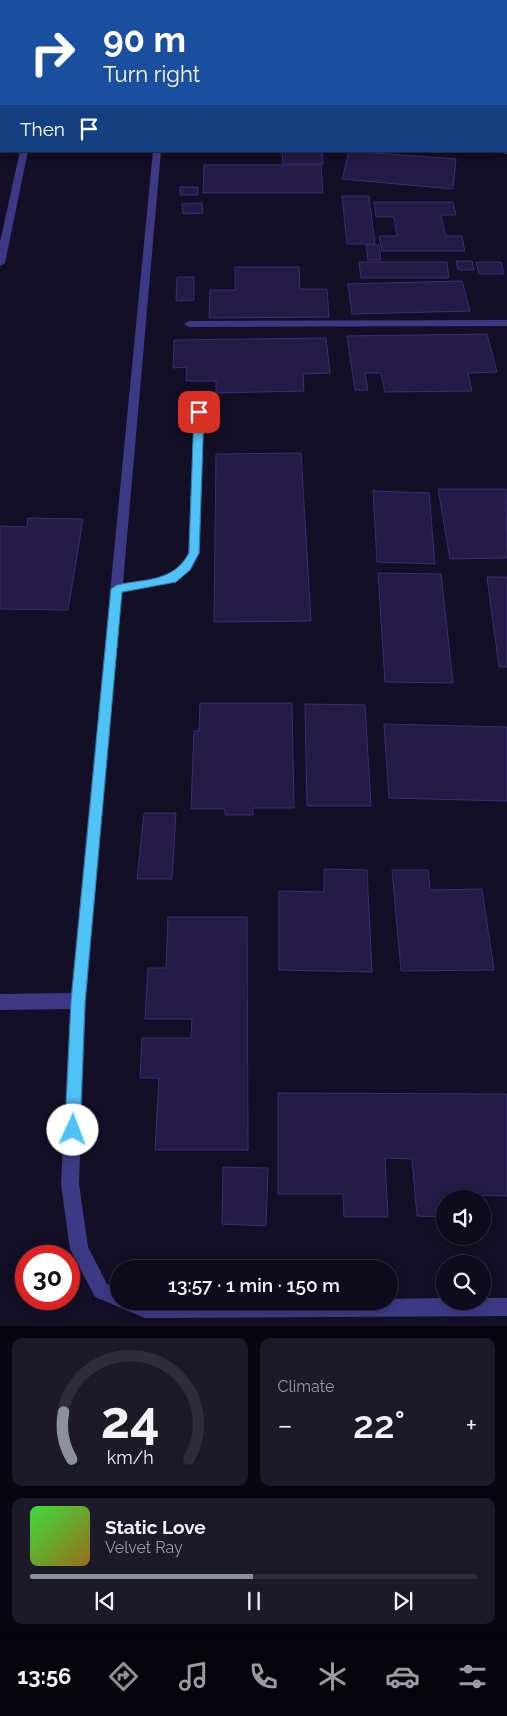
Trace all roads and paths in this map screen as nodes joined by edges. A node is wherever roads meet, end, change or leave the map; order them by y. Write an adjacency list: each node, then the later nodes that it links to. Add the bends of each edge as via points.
1 (24, 152): 3 (street)
2 (157, 152): 7 (street)
3 (0, 263)
4 (507, 323): 5 (street)
5 (189, 324)
6 (199, 412): 7 (street, via 194,553 187,568 172,579)
7 (117, 589): 9 (street)
8 (0, 1002): 9 (street)
9 (78, 1002): 10 (street, via 70,1184 79,1249 101,1291)
10 (110, 1294)
11 (507, 1307): 12 (street)
12 (398, 1308)

